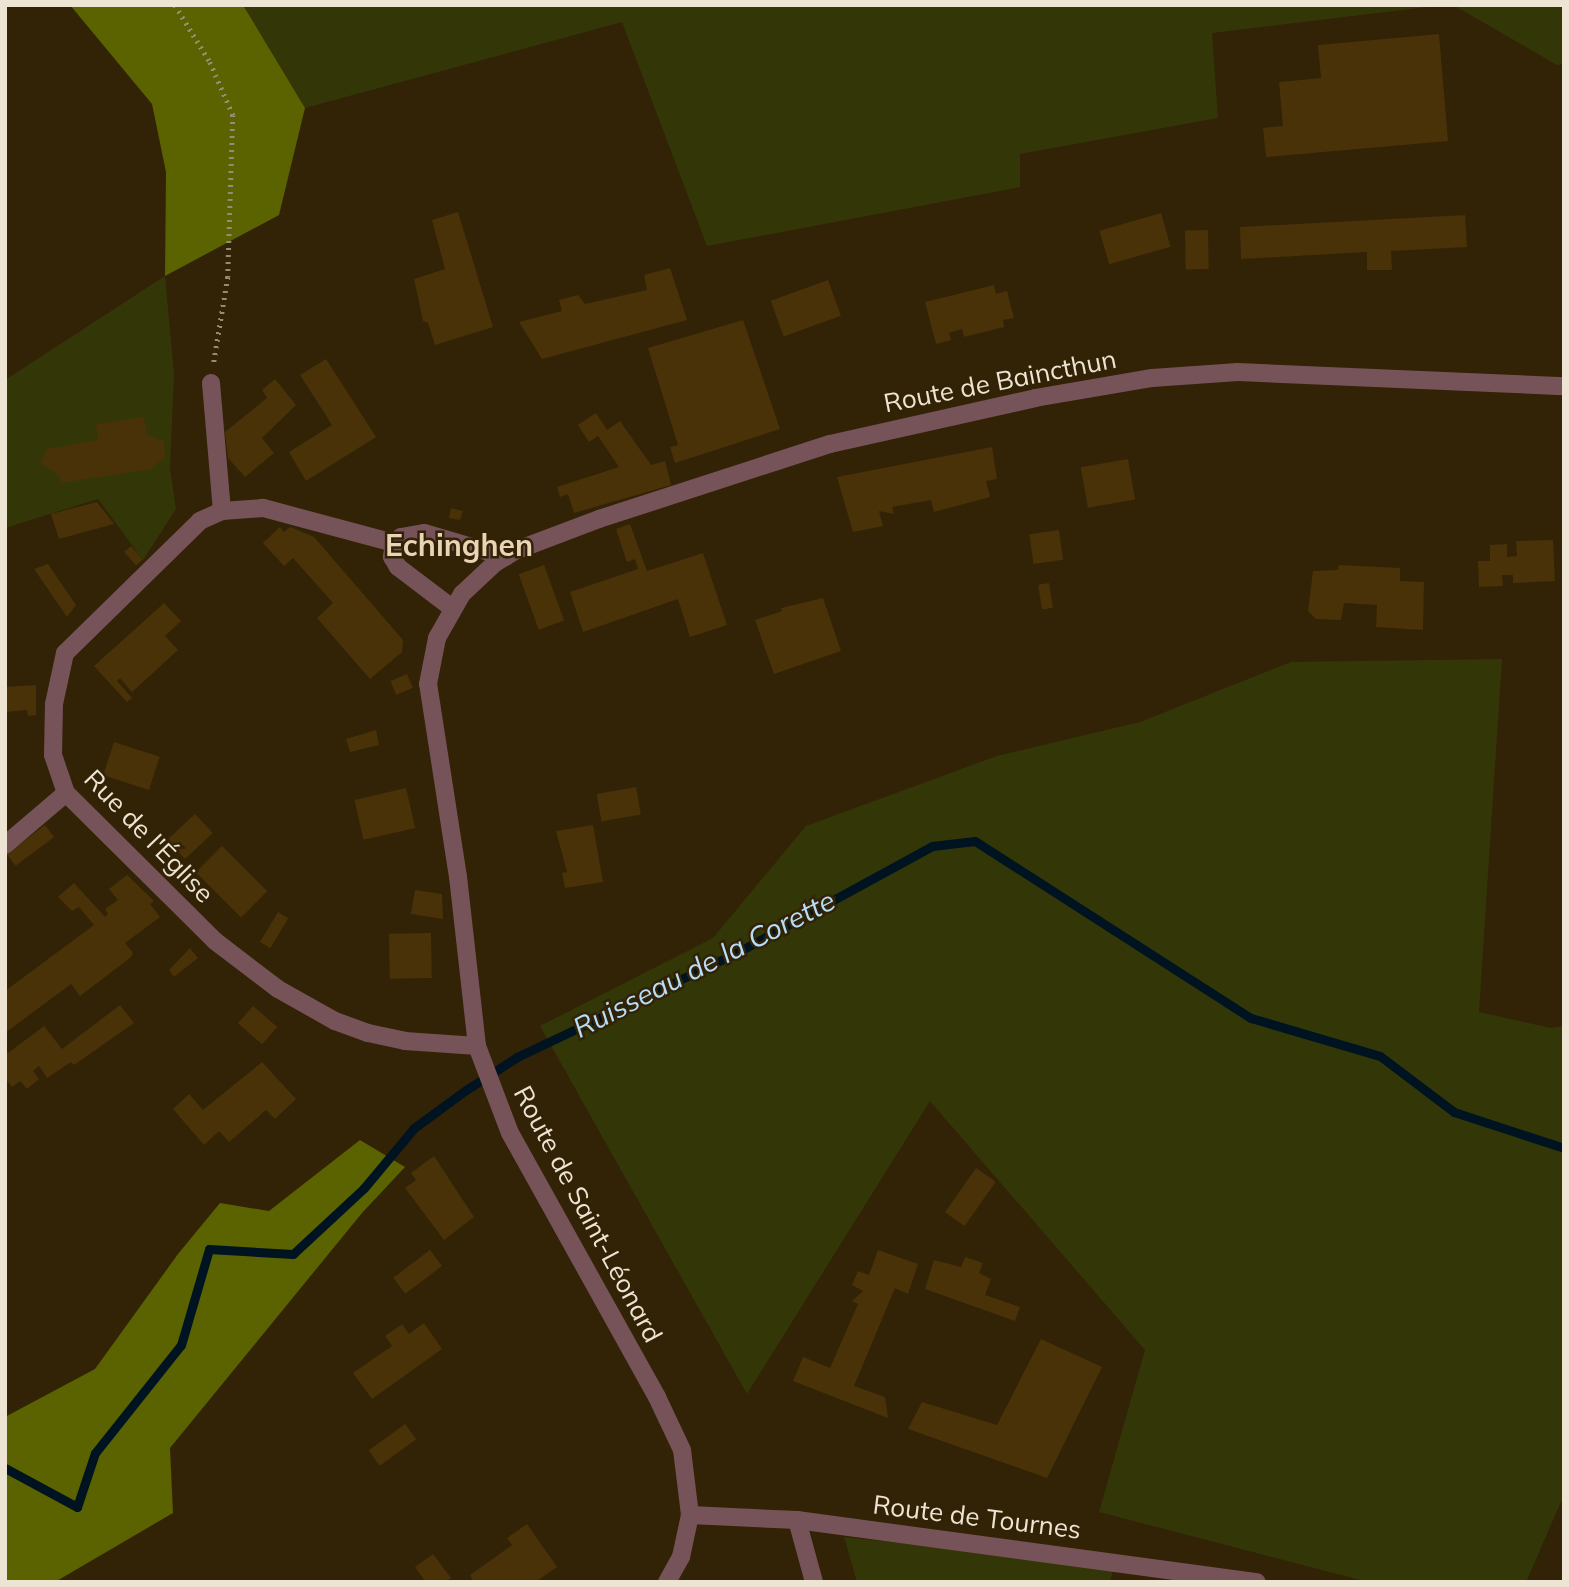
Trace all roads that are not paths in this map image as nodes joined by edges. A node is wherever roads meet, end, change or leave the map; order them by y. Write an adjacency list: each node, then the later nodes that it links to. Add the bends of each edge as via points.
1 (211, 383): 3 (street)
2 (1564, 386): 5 (street, Route de Baincthun, via 1238,372 1095,387 830,444 557,534)
3 (222, 511): 4 (street, Rue de l'Église, via 263,508); 8 (street, Rue de l'Église, via 183,533 65,653 53,730 57,775)
4 (394, 544): 5 (street, via 401,537 424,533); 7 (street, via 392,557 398,567)
5 (506, 557): 6 (street, Route de Baincthun)
6 (475, 581): 7 (street, Route de Saint-Léonard)
7 (452, 608): 10 (street, Route de Saint-Léonard, via 431,660 429,697 461,900)
8 (66, 793): 9 (street); 10 (street, Rue de l'Église, via 215,941 306,1007 380,1036)
9 (5, 845)
10 (478, 1051): 11 (street, Route de Saint-Léonard, via 491,1092 671,1423 687,1471)
11 (690, 1515): 12 (street, Route de Tournes); 13 (street, Route de Saint-Léonard, via 681,1557)
12 (797, 1520): 14 (street); 15 (street, Route de Tournes)
13 (667, 1582)
14 (814, 1582)
15 (1257, 1582)

